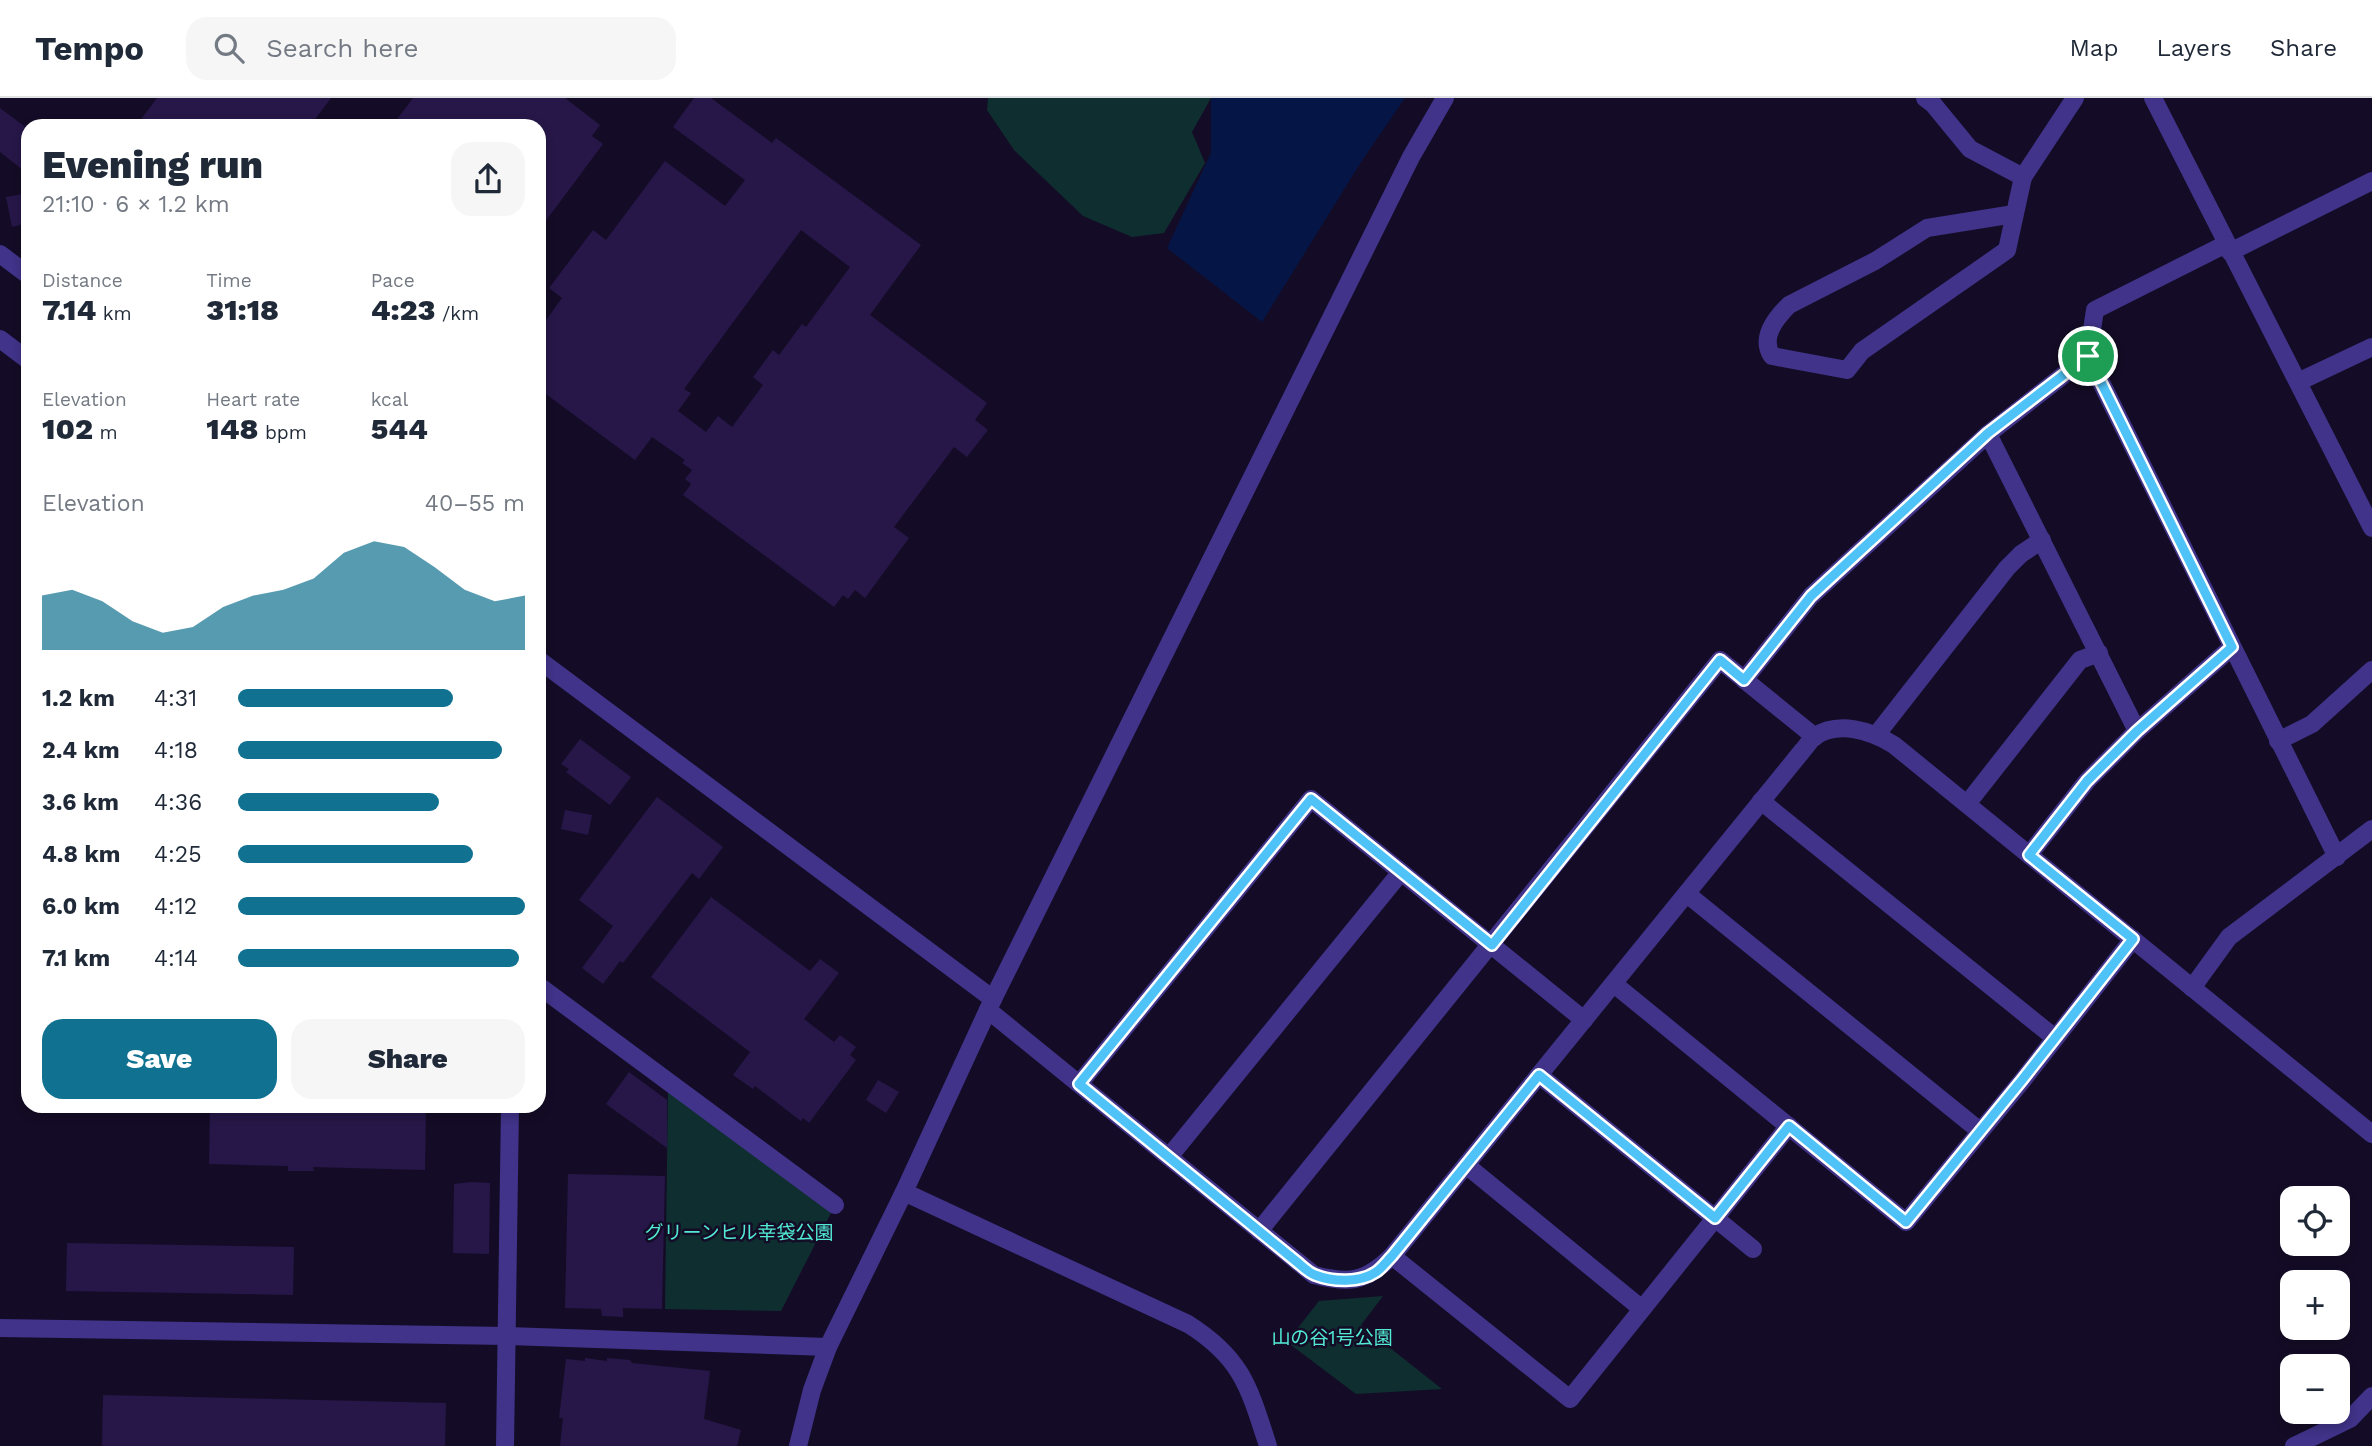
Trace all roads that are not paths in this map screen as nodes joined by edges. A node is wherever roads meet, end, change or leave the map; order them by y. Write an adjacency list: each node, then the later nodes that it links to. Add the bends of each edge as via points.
1 (1445, 98): 40 (street, via 1411,157)
2 (1925, 98): 5 (street, via 1970,149)
3 (2075, 98): 5 (street)
4 (2153, 98): 8 (street)
5 (2023, 177): 7 (street)
6 (2372, 181): 8 (street)
7 (2014, 214): 7 (street, via 2007,250 1862,351 1847,370 1772,356 1766,348 1778,316 1788,305 1875,261 1927,228)
8 (2228, 248): 14 (street, via 2095,310); 15 (street)
9 (0, 254): 10 (street)
10 (21, 270)
11 (0, 339): 13 (street)
12 (2372, 347): 15 (street)
13 (21, 355)
14 (2088, 356): 16 (street); 19 (street)
15 (2298, 382): 17 (street)
16 (1988, 433): 18 (street); 23 (street, via 1811,596)
17 (2372, 528)
18 (2042, 540): 20 (street); 25 (street, via 2007,568)
19 (2232, 647): 24 (street); 27 (street)
20 (2099, 653): 24 (street); 29 (street, via 2080,660)
21 (546, 665): 40 (street)
22 (2372, 670): 27 (street, via 2312,724)
23 (1744, 680): 26 (street); 36 (street, via 1720,660)
24 (2137, 731): 31 (street, via 2087,781)
25 (1877, 734): 26 (street, via 1840,730); 29 (street)
26 (1815, 737): 28 (street)
27 (2278, 741): 32 (street)
28 (1761, 801): 34 (street); 42 (street)
29 (1967, 804): 31 (street)
30 (2372, 829): 32 (street)
31 (2029, 855): 35 (street)
32 (2337, 858): 38 (street, via 2229,937)
33 (1401, 872): 36 (street); 44 (street, via 1311,799); 49 (street)
34 (1686, 894): 37 (street); 47 (street)
35 (2133, 939): 38 (street); 42 (street)
36 (1492, 945): 41 (street); 54 (street)
37 (1614, 984): 41 (street); 46 (street)
38 (2192, 988): 48 (street)
39 (546, 991): 52 (street)
40 (990, 1004): 44 (street); 51 (street)
41 (1584, 1020): 43 (street)
42 (2055, 1038): 47 (street)
43 (1539, 1075): 50 (street); 53 (street)
44 (1079, 1084): 49 (street)
45 (510, 1113): 59 (street)
46 (1789, 1126): 47 (street, via 1906,1222); 53 (street)
47 (1980, 1131)
48 (2372, 1134)
49 (1169, 1157): 54 (street)
50 (1466, 1165): 56 (street); 57 (street)
51 (904, 1192): 60 (street); 64 (street, via 1214,1340 1237,1367)
52 (835, 1205)
53 (1715, 1218): 55 (street); 57 (street)
54 (1259, 1231): 56 (street, via 1314,1275 1331,1279 1364,1277)
55 (1753, 1249)
56 (1392, 1256): 57 (street, via 1570,1399)
57 (1642, 1309)
58 (0, 1328): 59 (street)
59 (507, 1336): 60 (street); 62 (street)
60 (828, 1347): 63 (street)
61 (2372, 1396): 65 (street, via 2350,1419)
62 (505, 1446)
63 (798, 1446)
64 (1268, 1446)
65 (2294, 1446)

